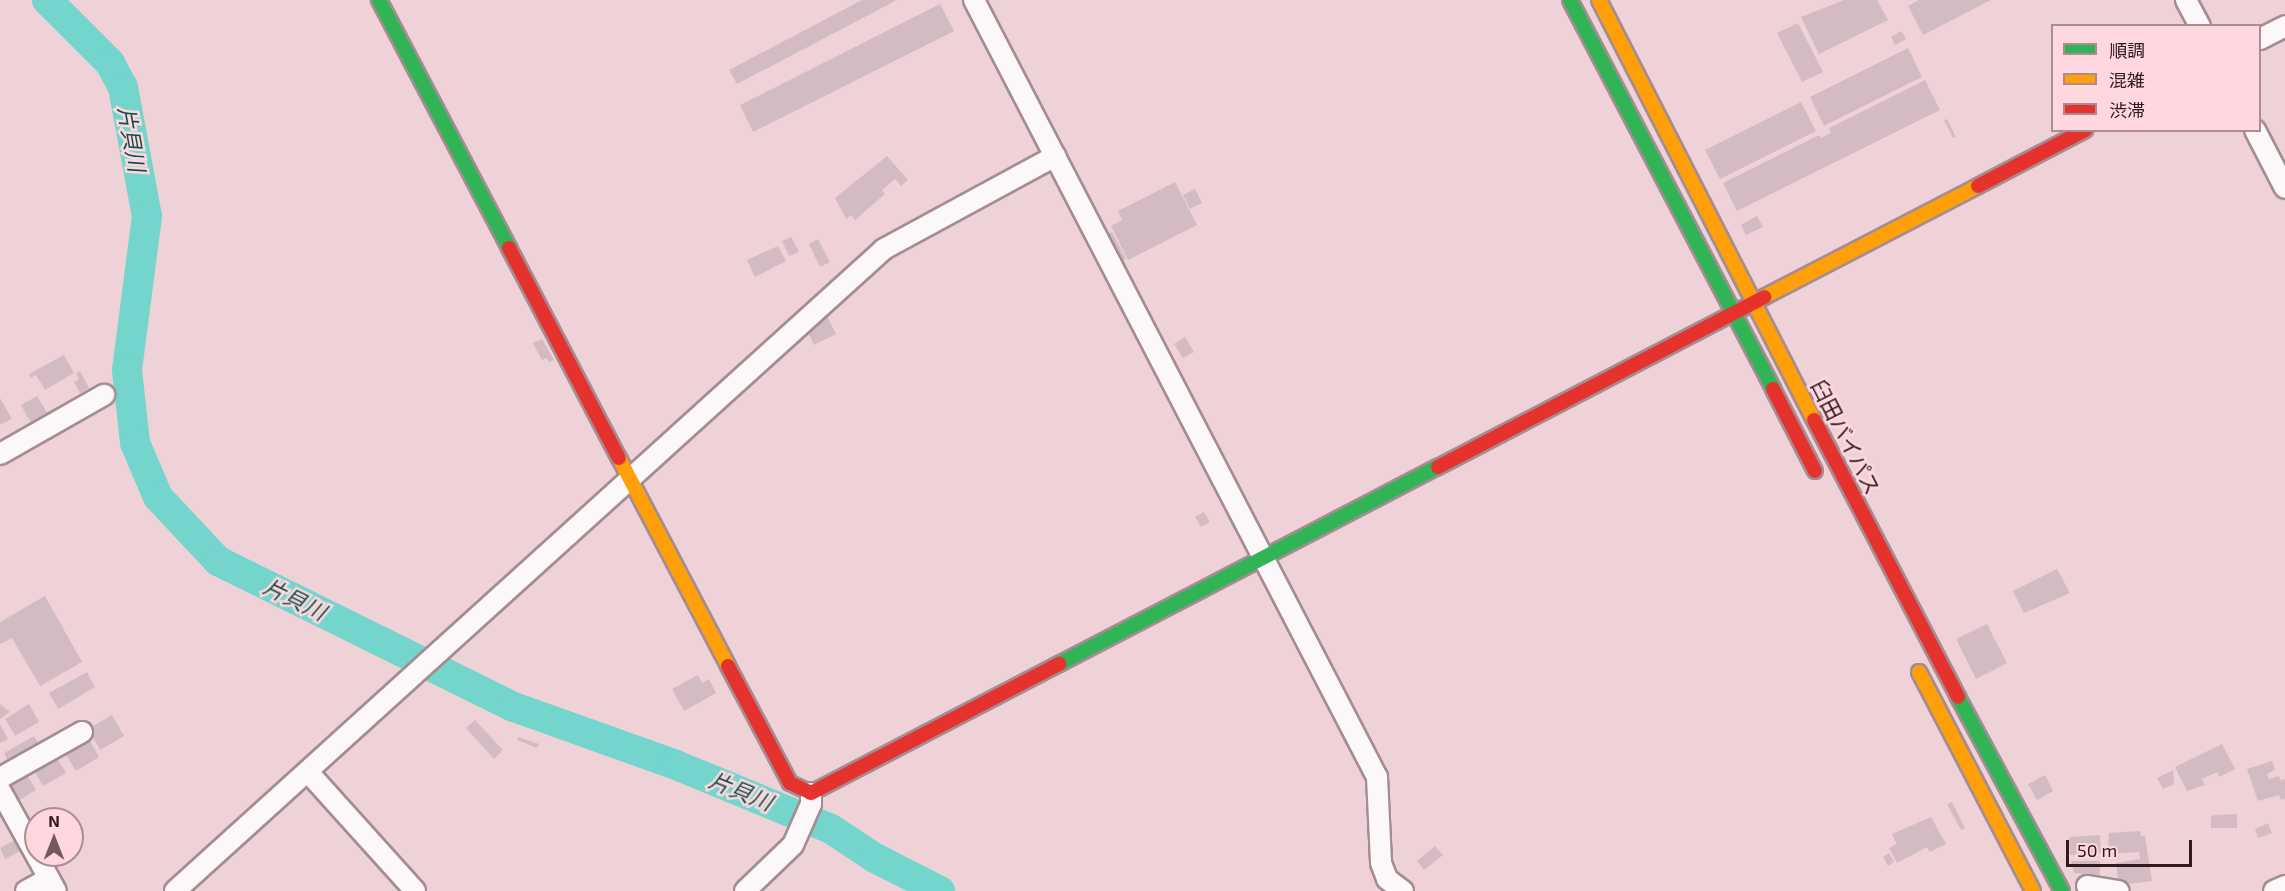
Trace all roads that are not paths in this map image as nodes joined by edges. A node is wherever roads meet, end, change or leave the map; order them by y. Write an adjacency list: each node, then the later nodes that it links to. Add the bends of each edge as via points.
1 (379, 0): 17 (main road)
2 (974, 0): 11 (street)
3 (1570, 0): 14 (main road, 臼田バイパス)
4 (1599, 0): 13 (main road, 臼田バイパス)
5 (2186, 0): 6 (street)
6 (2199, 24)
7 (2285, 26): 8 (street)
8 (2261, 38)
9 (2081, 132): 13 (main road)
10 (2256, 132): 12 (street)
11 (1055, 156): 17 (street, via 884,249); 19 (street)
12 (2285, 188)
13 (1754, 304): 14 (main road); 35 (main road, 臼田バイパス)
14 (1733, 314): 18 (main road, 臼田バイパス); 19 (main road)
15 (104, 395): 16 (street)
16 (0, 454)
17 (629, 481): 22 (street); 25 (main road, via 790,783)
18 (1820, 482)
19 (1262, 558): 25 (main road); 33 (street, via 1377,777 1381,863 1387,879)
20 (1913, 660): 34 (main road)
21 (82, 732): 23 (street)
22 (308, 772): 30 (street); 31 (street)
23 (0, 778)
24 (0, 790): 26 (street)
25 (811, 798): 32 (street, via 789,850)
26 (52, 885): 29 (street)
27 (2087, 886): 36 (street)
28 (2285, 886): 37 (street)
29 (26, 891)
30 (175, 891)
31 (415, 891)
32 (745, 891)
33 (1403, 891)
34 (2033, 891)
35 (2062, 891)
36 (2119, 891)
37 (2274, 891)

